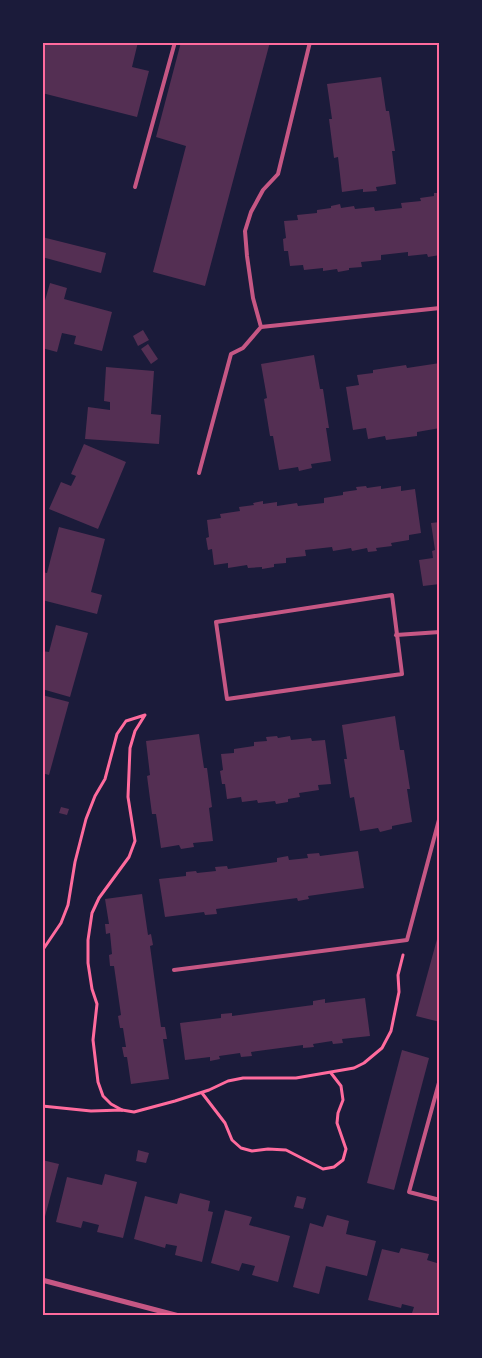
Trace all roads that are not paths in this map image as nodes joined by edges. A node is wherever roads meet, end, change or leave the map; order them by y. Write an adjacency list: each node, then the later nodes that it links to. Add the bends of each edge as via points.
1 (175, 42): 3 (lane)
2 (310, 42): 5 (lane, via 278,174 263,190 245,231 253,298)
3 (135, 187)
4 (440, 308): 5 (lane)
5 (261, 327): 6 (lane, via 243,348 231,354)
6 (199, 473)
7 (440, 632): 8 (lane)
8 (396, 635): 8 (lane, via 402,674 227,699 216,622 392,596)
9 (440, 816): 10 (lane, via 408,940)
10 (174, 970)
11 (440, 1079): 12 (lane, via 409,1192)
12 (440, 1200)
13 (42, 1280): 14 (street)
14 (179, 1316)

